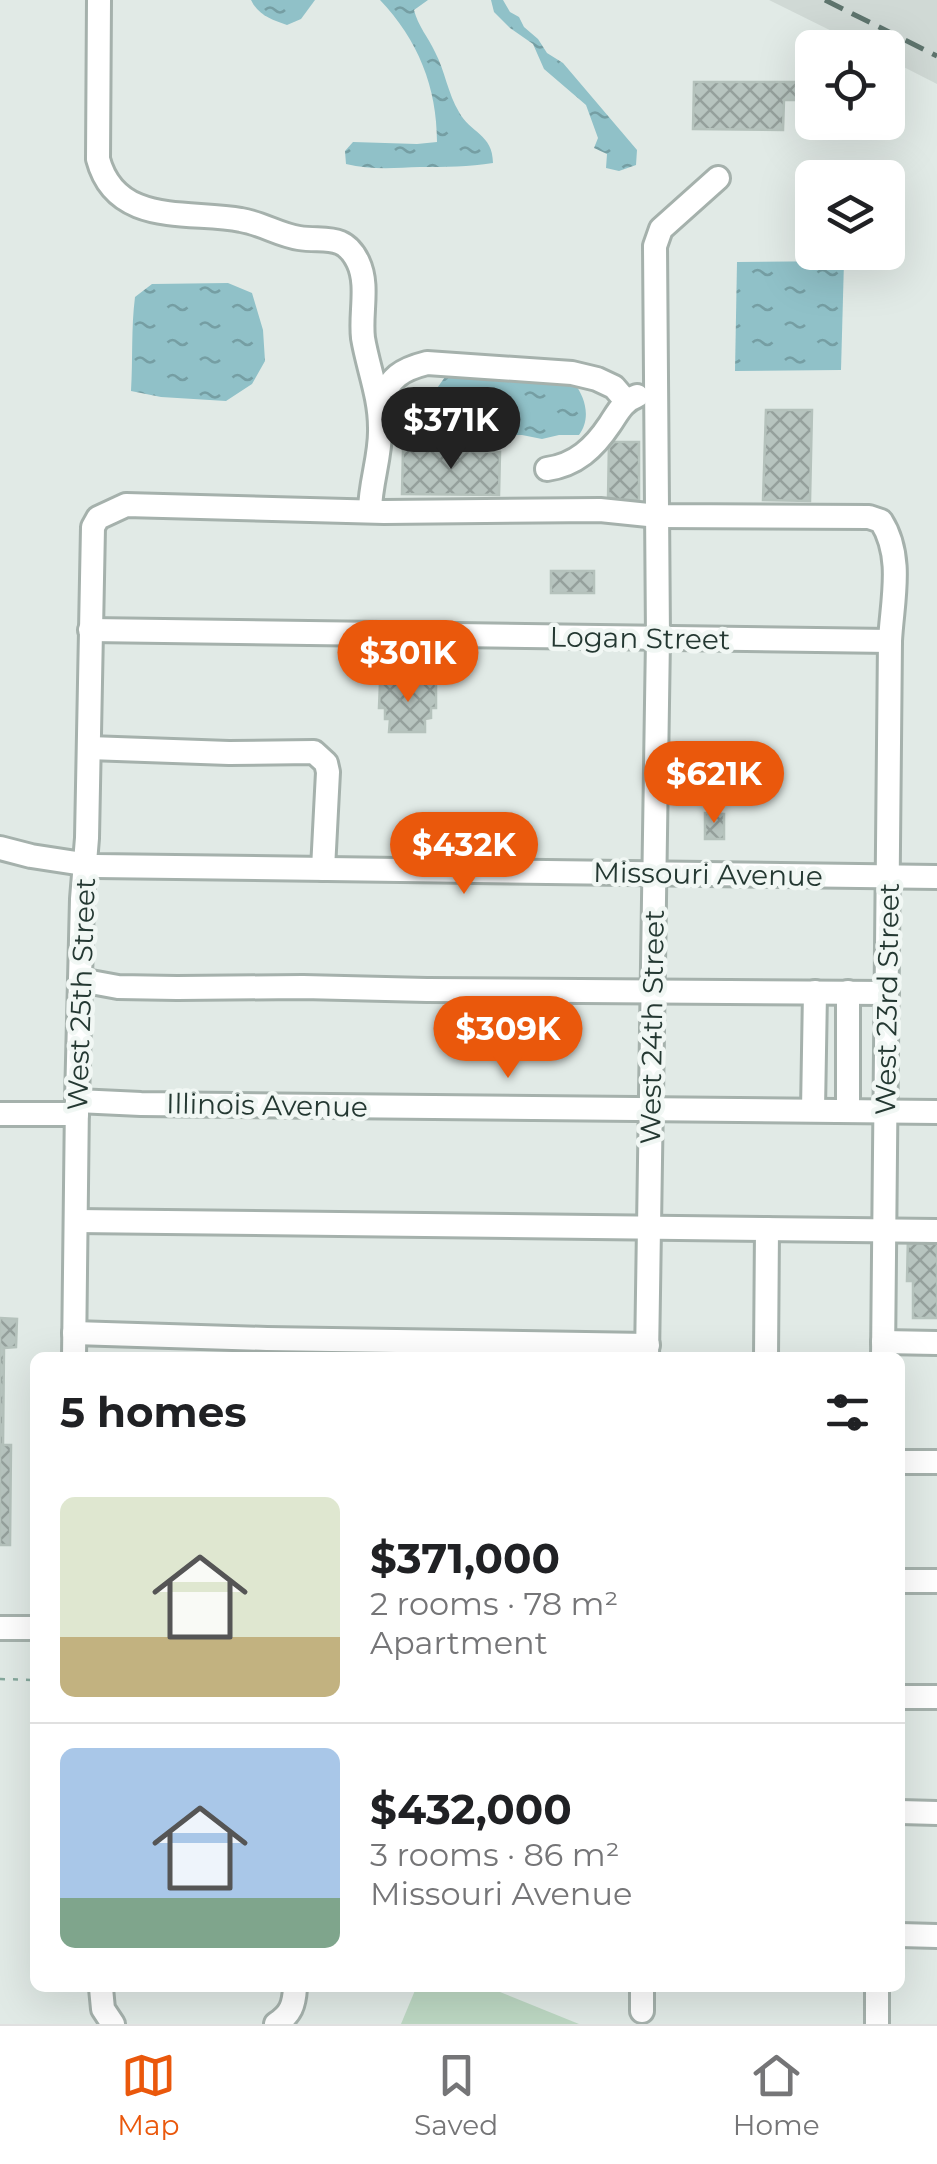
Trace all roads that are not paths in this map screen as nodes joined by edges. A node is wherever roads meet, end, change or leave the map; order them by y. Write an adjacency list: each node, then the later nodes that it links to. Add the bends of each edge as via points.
1 (100, 0): 4 (street, via 101,173 120,195 161,214 236,218 350,248 360,266 363,336)
2 (718, 178): 3 (street, West 24th Street, via 657,236)
3 (655, 395): 5 (street); 9 (street, West 24th Street)
4 (378, 400): 5 (street, via 392,379 426,362 572,373 614,387); 8 (street, via 380,452)
5 (626, 400): 6 (street, via 596,445 564,466)
6 (547, 468)
7 (94, 495): 10 (street, West 25th Street)
8 (370, 511): 9 (street); 10 (street, via 126,505)
9 (658, 516): 12 (street, West 24th Street); 13 (street, West 23rd Street, via 881,520 896,563)
10 (93, 526): 11 (street, West 25th Street)
11 (90, 630): 12 (street, Logan Street); 14 (street, West 25th Street)
12 (658, 638): 13 (street, Logan Street); 18 (street, West 24th Street)
13 (890, 641): 19 (street, West 23rd Street)
14 (88, 748): 16 (street, West 25th Street); 17 (street, via 314,752 328,772)
15 (0, 848): 16 (street, Missouri Avenue)
16 (85, 864): 17 (street, Missouri Avenue); 21 (street, West 25th Street)
17 (322, 869): 18 (street, Missouri Avenue)
18 (654, 873): 19 (street, Missouri Avenue); 22 (street, West 24th Street)
19 (888, 876): 20 (street, Missouri Avenue); 25 (street, West 23rd Street)
20 (937, 876)
21 (80, 980): 22 (street, via 118,987); 26 (street, West 25th Street)
22 (653, 991): 23 (street); 27 (street, West 24th Street)
23 (815, 992): 24 (street); 28 (street)
24 (848, 992): 25 (street); 29 (street)
25 (887, 992): 30 (street, West 23rd Street)
26 (77, 1108): 27 (street, Illinois Avenue); 32 (street, Illinois Avenue); 33 (street, West 25th Street)
27 (652, 1109): 28 (street, Illinois Avenue); 34 (street, West 24th Street)
28 (814, 1110): 29 (street, Illinois Avenue)
29 (848, 1111): 30 (street, Illinois Avenue)
30 (886, 1111): 31 (street, Illinois Avenue); 36 (street, West 23rd Street)
31 (937, 1112)
32 (0, 1114)
33 (76, 1221): 34 (street); 38 (street, West 25th Street)
34 (650, 1228): 35 (street); 41 (street, West 24th Street)
35 (766, 1229): 36 (street); 43 (street)
36 (885, 1230): 37 (street); 40 (street, West 23rd Street)
37 (937, 1230)
38 (74, 1333): 41 (street); 42 (street, West 25th Street)
39 (937, 1344): 40 (street)
40 (883, 1350)
41 (648, 1351)
42 (74, 1352)
43 (766, 1352)
44 (905, 1462): 45 (street)
45 (937, 1462)
46 (905, 1581): 47 (street)
47 (937, 1581)
48 (0, 1628): 49 (street)
49 (30, 1628)
50 (905, 1697): 51 (street)
51 (937, 1697)
52 (905, 1812): 53 (street)
53 (937, 1812)
54 (905, 1936): 55 (street)
55 (937, 1936)
56 (101, 1992): 59 (street)
57 (294, 1992): 60 (street, via 289,2015)
58 (876, 1992): 61 (street)
59 (113, 2024)
60 (276, 2024)
61 (877, 2024)

